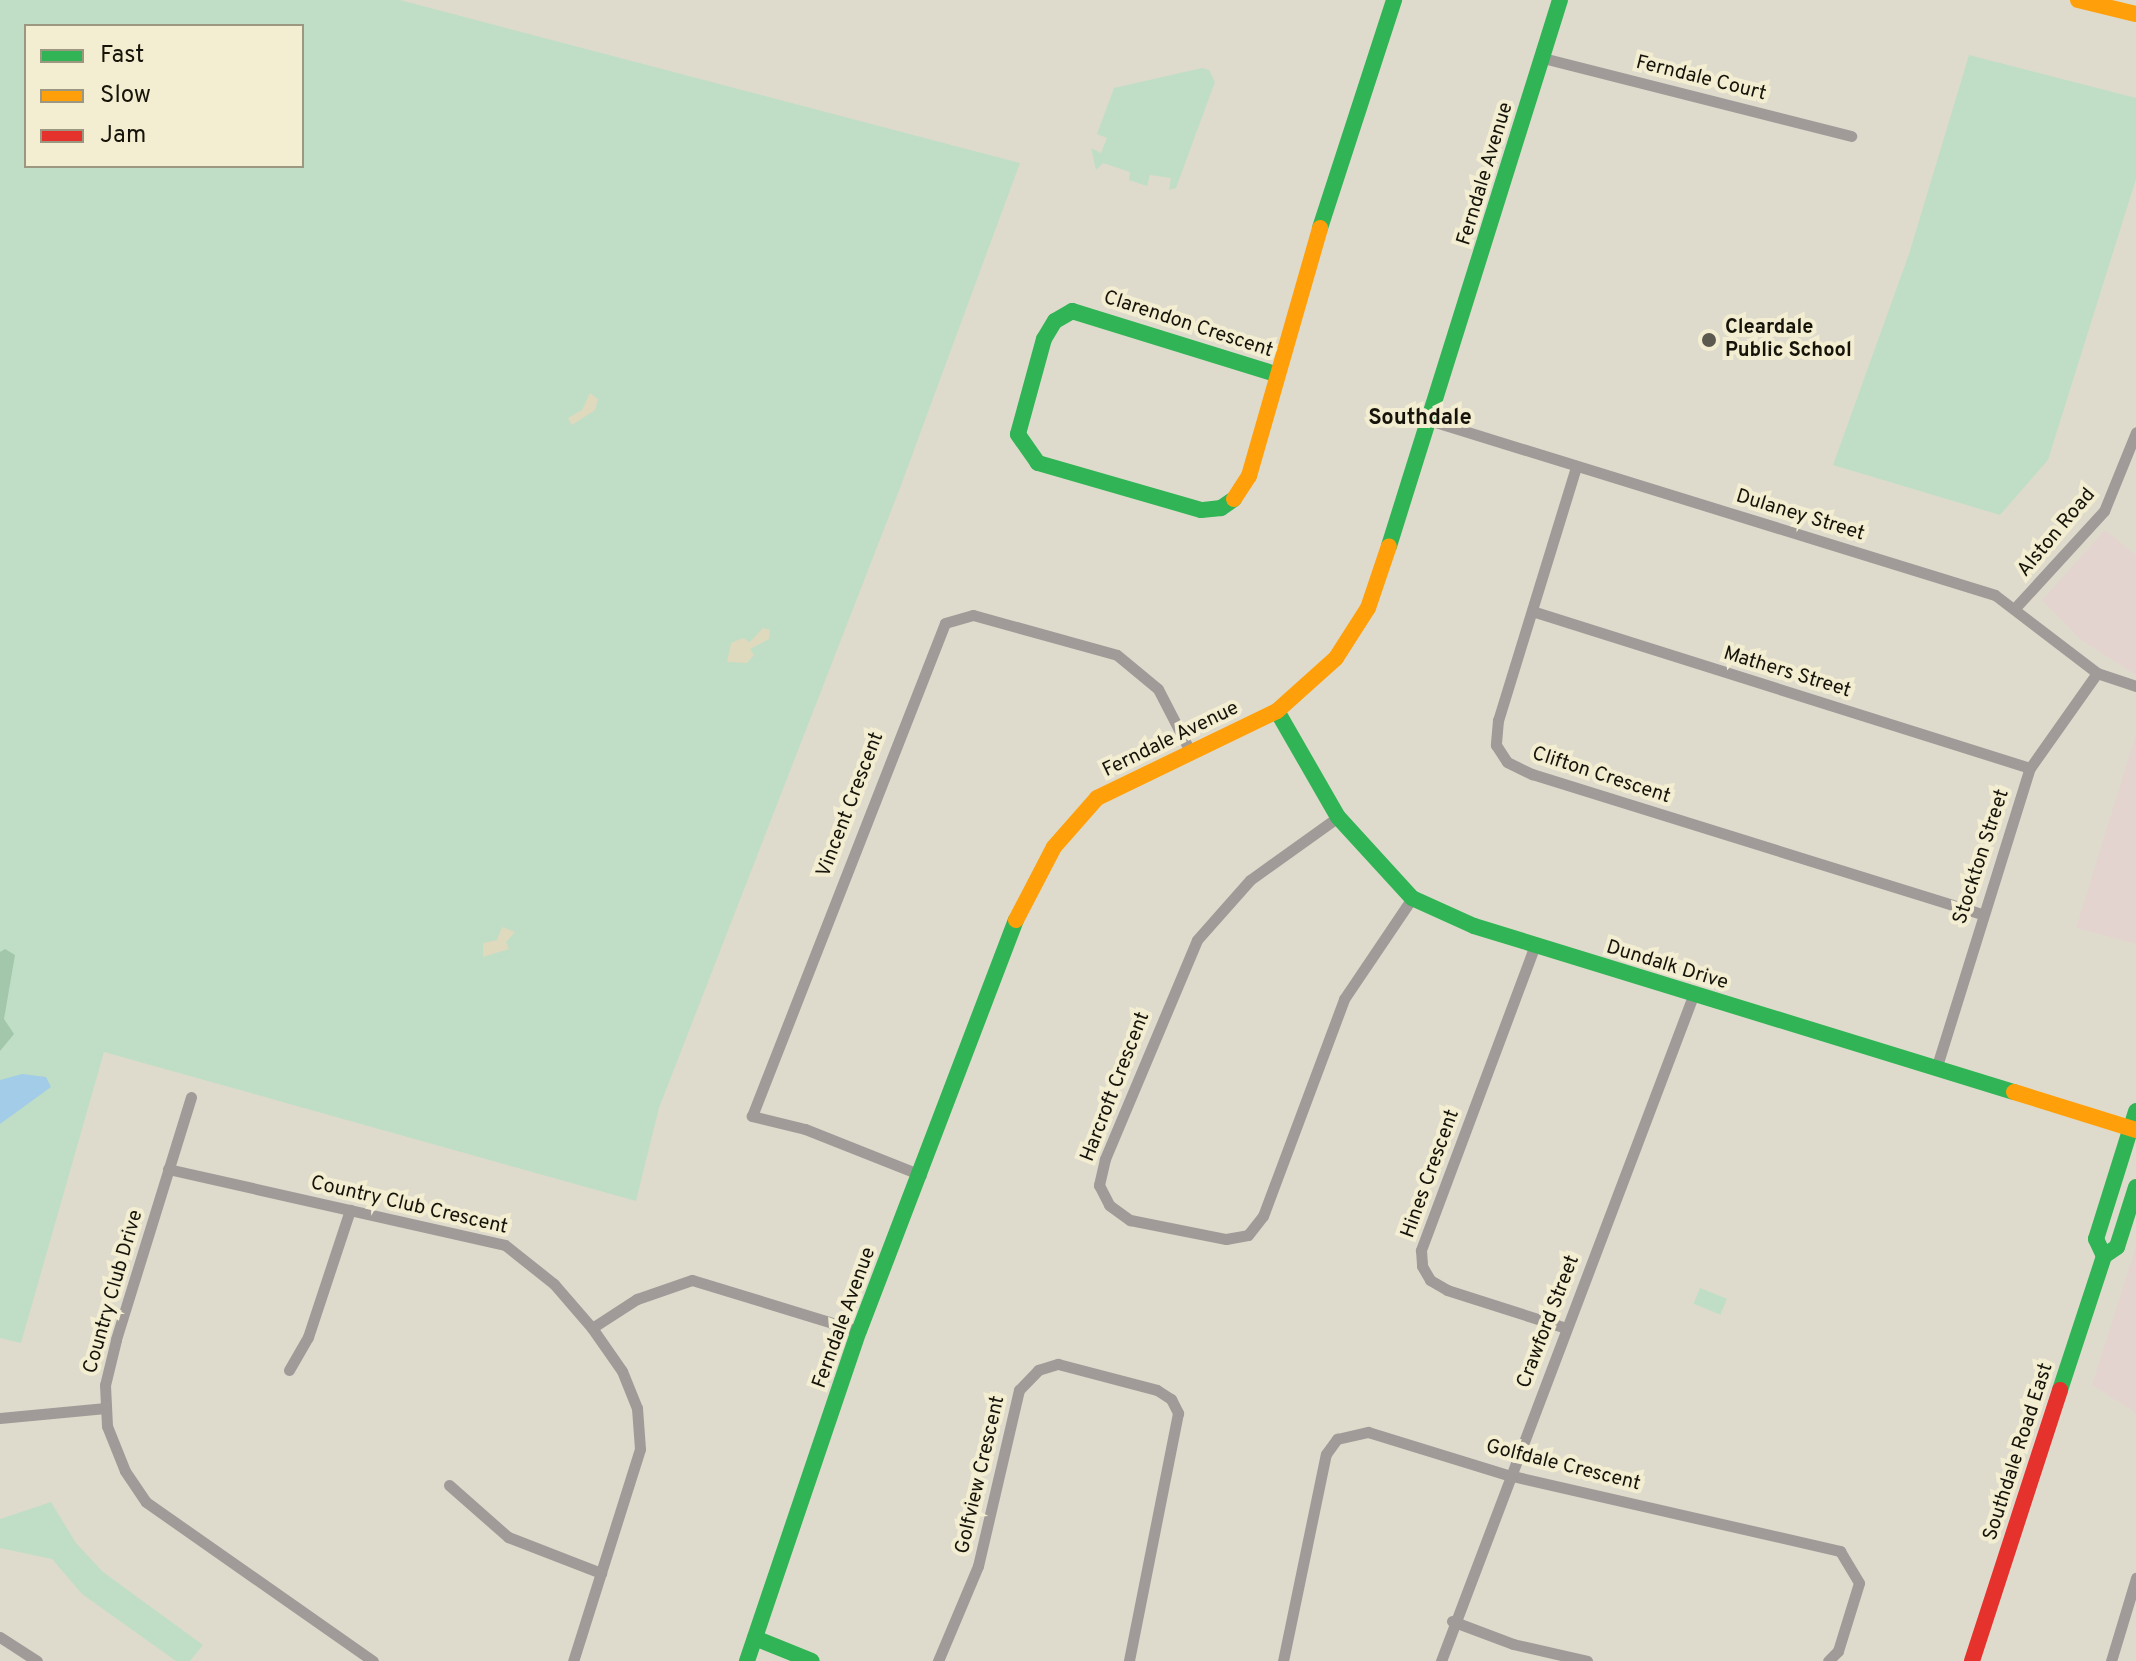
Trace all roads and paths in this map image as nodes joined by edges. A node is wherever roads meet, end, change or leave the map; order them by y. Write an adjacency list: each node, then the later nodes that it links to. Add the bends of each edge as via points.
1 (1394, 0): 7 (street, Clarendon Crescent)
2 (1560, 0): 5 (street, Ferndale Avenue)
3 (2078, 0): 4 (street)
4 (2136, 14)
5 (1543, 58): 6 (street, Ferndale Court); 8 (street, Ferndale Avenue)
6 (1851, 136)
7 (1276, 374): 7 (street, Clarendon Crescent, via 1072,311 1055,321 1044,339 1018,434 1038,463 1057,471 1201,510 1221,508 1249,476)
8 (1432, 421): 10 (street, Dulaney Street); 15 (street, Ferndale Avenue, via 1368,608 1336,658)
9 (2136, 432): 11 (street, Alston Road, via 2104,511)
10 (1576, 467): 11 (street, Dulaney Street, via 1995,595); 12 (street, Clifton Crescent)
11 (2015, 608): 13 (street, Dulaney Street)
12 (1532, 611): 17 (street, Mathers Street); 20 (street, Clifton Crescent, via 1498,720 1496,745 1507,762)
13 (2097, 673): 14 (street, Dulaney Street); 17 (street, Stockton Street)
14 (2136, 686)
15 (1277, 711): 16 (street, Ferndale Avenue); 18 (street, Dundalk Drive)
16 (1190, 751): 28 (street, Ferndale Avenue, via 1097,798 1054,847 1022,905); 28 (street, Vincent Crescent, via 1158,689 1117,655 973,615 945,623 752,1116 805,1129)
17 (2030, 768): 20 (street, Stockton Street)
18 (1338, 817): 19 (street, Dundalk Drive); 19 (street, Harcroft Crescent, via 1250,880 1197,940 1105,1159 1099,1185 1109,1205 1130,1220 1226,1239 1248,1235 1263,1216 1344,999)
19 (1412, 898): 21 (street, Dundalk Drive)
20 (1982, 914): 23 (street, Stockton Street)
21 (1535, 945): 22 (street, Dundalk Drive); 33 (street, Hines Crescent, via 1426,1237 1422,1266 1430,1280 1447,1290)
22 (1693, 996): 23 (street, Dundalk Drive); 33 (street, Crawford Street)
23 (1936, 1069): 26 (street, Dundalk Drive)
24 (191, 1097): 27 (street, Country Club Drive)
25 (2136, 1111): 26 (street, Southdale Road East)
26 (2133, 1129): 31 (street, Southdale Road East, via 2096,1239)
27 (168, 1169): 30 (street, Country Club Crescent); 36 (street, Country Club Drive, via 116,1340 105,1385)
28 (921, 1175): 34 (street, Ferndale Avenue)
29 (2136, 1187): 31 (street, Southdale Road East, via 2117,1247)
30 (350, 1210): 32 (street, Country Club Crescent, via 505,1245 554,1284); 35 (street, via 308,1337)
31 (2104, 1256): 56 (street, Southdale Road East)
32 (592, 1328): 34 (street, via 637,1299 692,1280); 40 (street, Country Club Crescent, via 622,1371 637,1408 640,1449)
33 (1566, 1328): 38 (street, Crawford Street)
34 (859, 1331): 44 (street, Ferndale Avenue)
35 (289, 1370)
36 (106, 1408): 37 (street); 46 (street, Country Club Drive, via 115,1451 146,1502)
37 (0, 1418)
38 (1508, 1475): 42 (street, Crawford Street); 52 (street, Golfdale Crescent, via 1368,1432 1337,1439 1326,1454); 55 (street, Golfdale Crescent, via 1840,1551 1859,1583 1838,1651)
39 (449, 1485): 40 (street, via 508,1537)
40 (601, 1573): 47 (street, Country Club Crescent)
41 (2136, 1578): 57 (street)
42 (1452, 1621): 53 (street, Crawford Street); 54 (street, via 1513,1644)
43 (0, 1637): 45 (street)
44 (755, 1638): 48 (street, Ferndale Avenue); 49 (street)
45 (37, 1661)
46 (373, 1661)
47 (573, 1661)
48 (747, 1661)
49 (812, 1661)
50 (938, 1661): 51 (street, Golfview Crescent, via 978,1566 1019,1390 1038,1370 1058,1364 1157,1390 1171,1399 1178,1413)
51 (1129, 1661)
52 (1283, 1661)
53 (1441, 1661)
54 (1587, 1661)
55 (1828, 1661)
56 (1972, 1661)
57 (2111, 1661)

